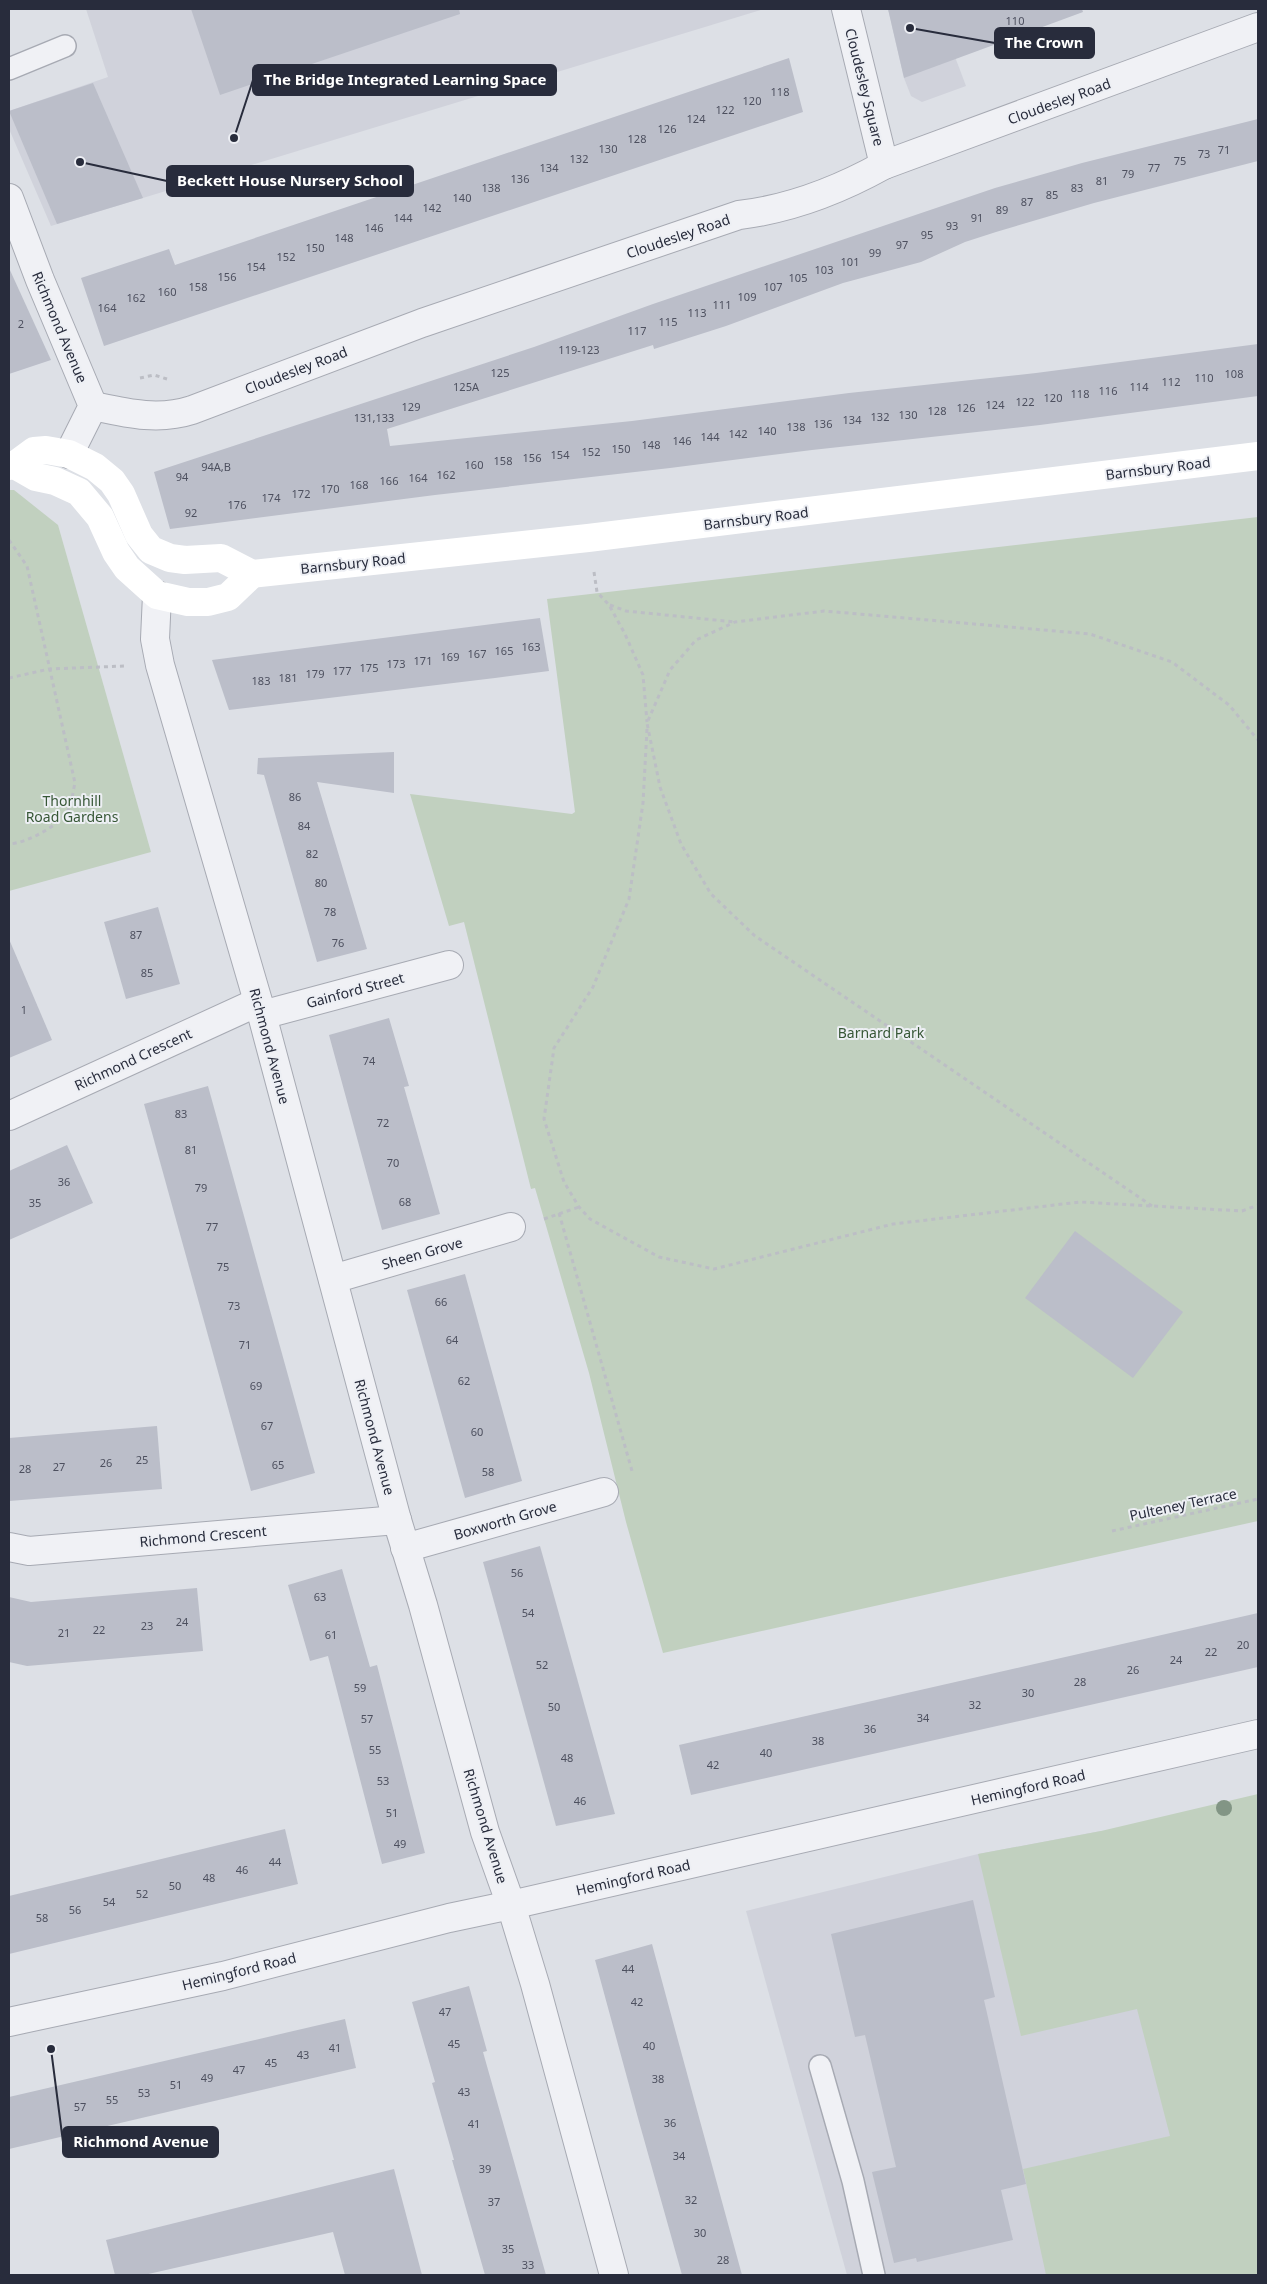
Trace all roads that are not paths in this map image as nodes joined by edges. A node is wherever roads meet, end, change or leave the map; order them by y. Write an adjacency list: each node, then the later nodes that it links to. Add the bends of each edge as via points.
1 (846, 9): 5 (street, Cloudesley Square)
2 (1258, 27): 5 (street, Cloudesley Road)
3 (65, 46): 4 (lane)
4 (9, 70)
5 (884, 165): 7 (street, Cloudesley Road, via 848,185 770,212 739,216 422,323 185,412 150,416)
6 (9, 198): 7 (street, Richmond Avenue)
7 (93, 406): 8 (street)
8 (69, 454): 10 (street, via 34,451); 11 (street, via 96,467 112,481 139,535 151,550 185,560 221,558)
9 (1258, 456): 11 (street, Barnsbury Road, via 588,538)
10 (12, 466): 12 (street, via 79,492 100,517 126,568)
11 (252, 574): 12 (street, via 228,597 208,602 188,602)
12 (156, 595): 14 (street, Richmond Avenue, via 155,639 160,665)
13 (449, 965): 14 (street, Gainford Street)
14 (260, 1008): 15 (street, Richmond Crescent); 17 (street, Richmond Avenue)
15 (9, 1116)
16 (512, 1227): 17 (street, Sheen Grove)
17 (333, 1279): 19 (street, Richmond Avenue)
18 (604, 1492): 21 (street, Boxworth Grove)
19 (397, 1520): 20 (street, Richmond Crescent, via 30,1551); 21 (street, Richmond Avenue)
20 (9, 1547)
21 (405, 1548): 23 (street, Richmond Avenue, via 485,1832)
22 (1258, 1734): 23 (street, Hemingford Road)
23 (511, 1905): 24 (street, Hemingford Road, via 223,1976); 26 (street, Richmond Avenue)
24 (9, 2022)
25 (820, 2066): 27 (lane, via 853,2181)
26 (614, 2275)
27 (874, 2275)

